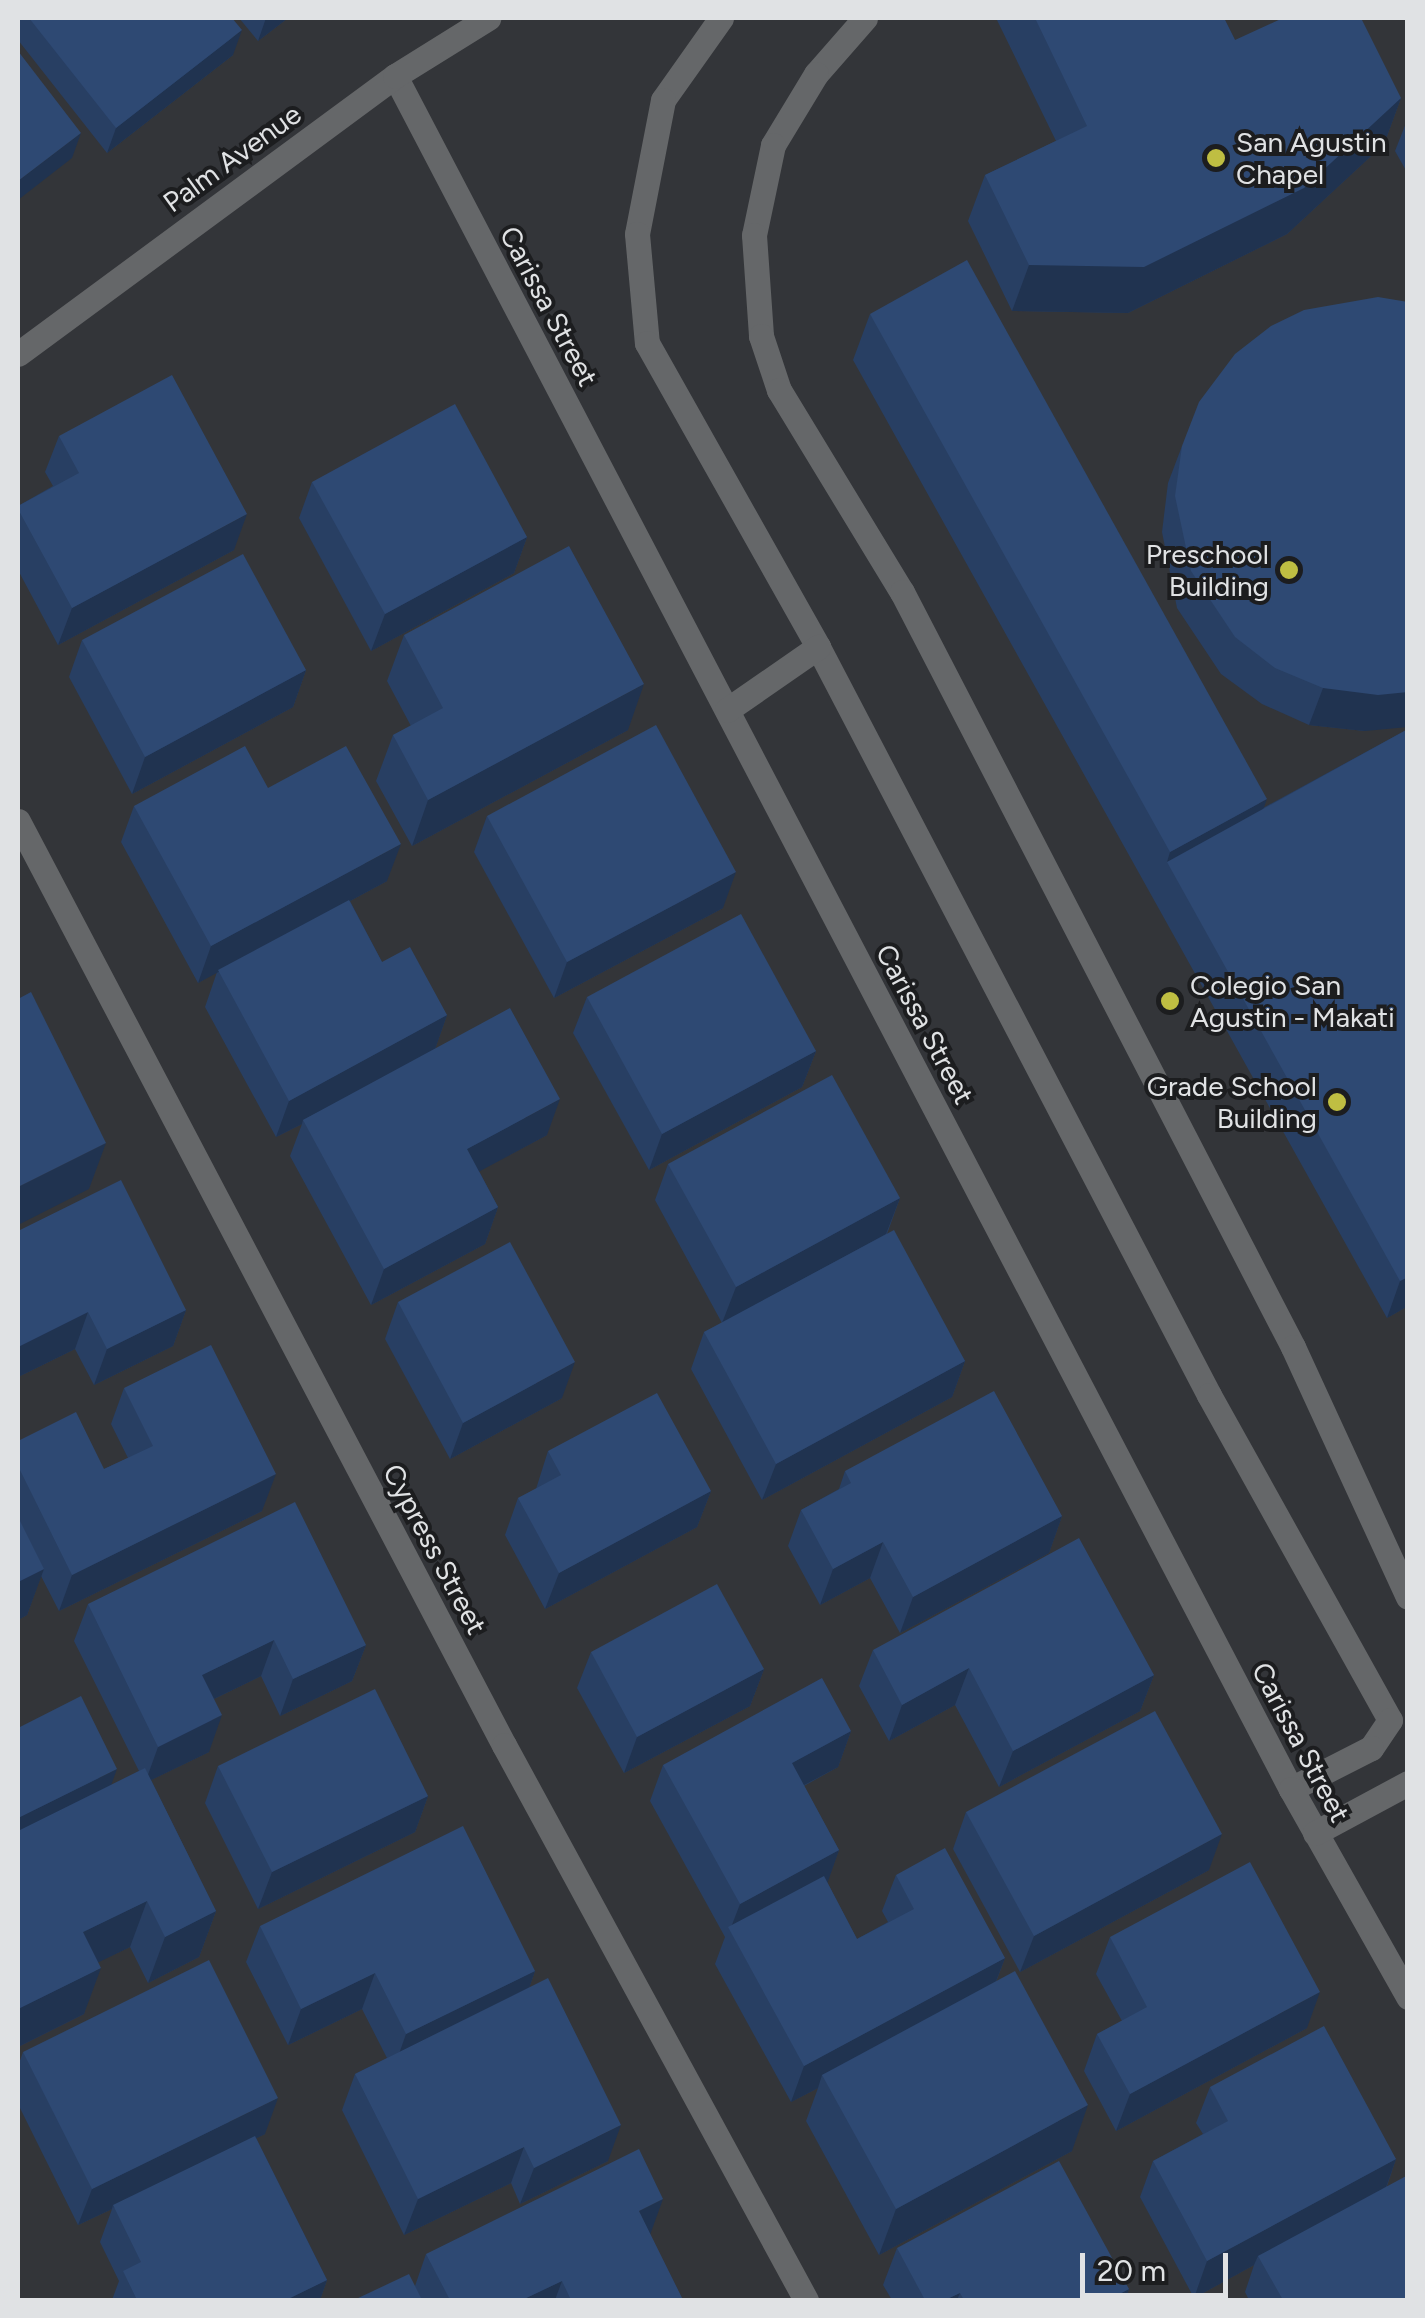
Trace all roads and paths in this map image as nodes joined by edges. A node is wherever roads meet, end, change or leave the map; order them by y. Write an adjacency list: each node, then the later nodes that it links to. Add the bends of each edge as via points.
1 (488, 18): 4 (street, Palm Avenue)
2 (721, 18): 6 (street, via 663,100 638,234 647,343)
3 (865, 18): 9 (street, via 816,74 773,145 754,235 761,336 779,390 920,627 1293,1347)
4 (395, 76): 5 (street, Palm Avenue); 7 (street, Carissa Street)
5 (18, 354)
6 (818, 647): 7 (street); 11 (street, via 1209,1395 1390,1720 1371,1748)
7 (727, 710): 11 (street, Carissa Street)
8 (18, 821): 14 (street, Cypress Street, via 504,1745)
9 (1408, 1597)
10 (1408, 1782): 12 (street)
11 (1291, 1789): 12 (street, Carissa Street)
12 (1315, 1833): 13 (street, Carissa Street)
13 (1408, 1998)
14 (806, 2300)

